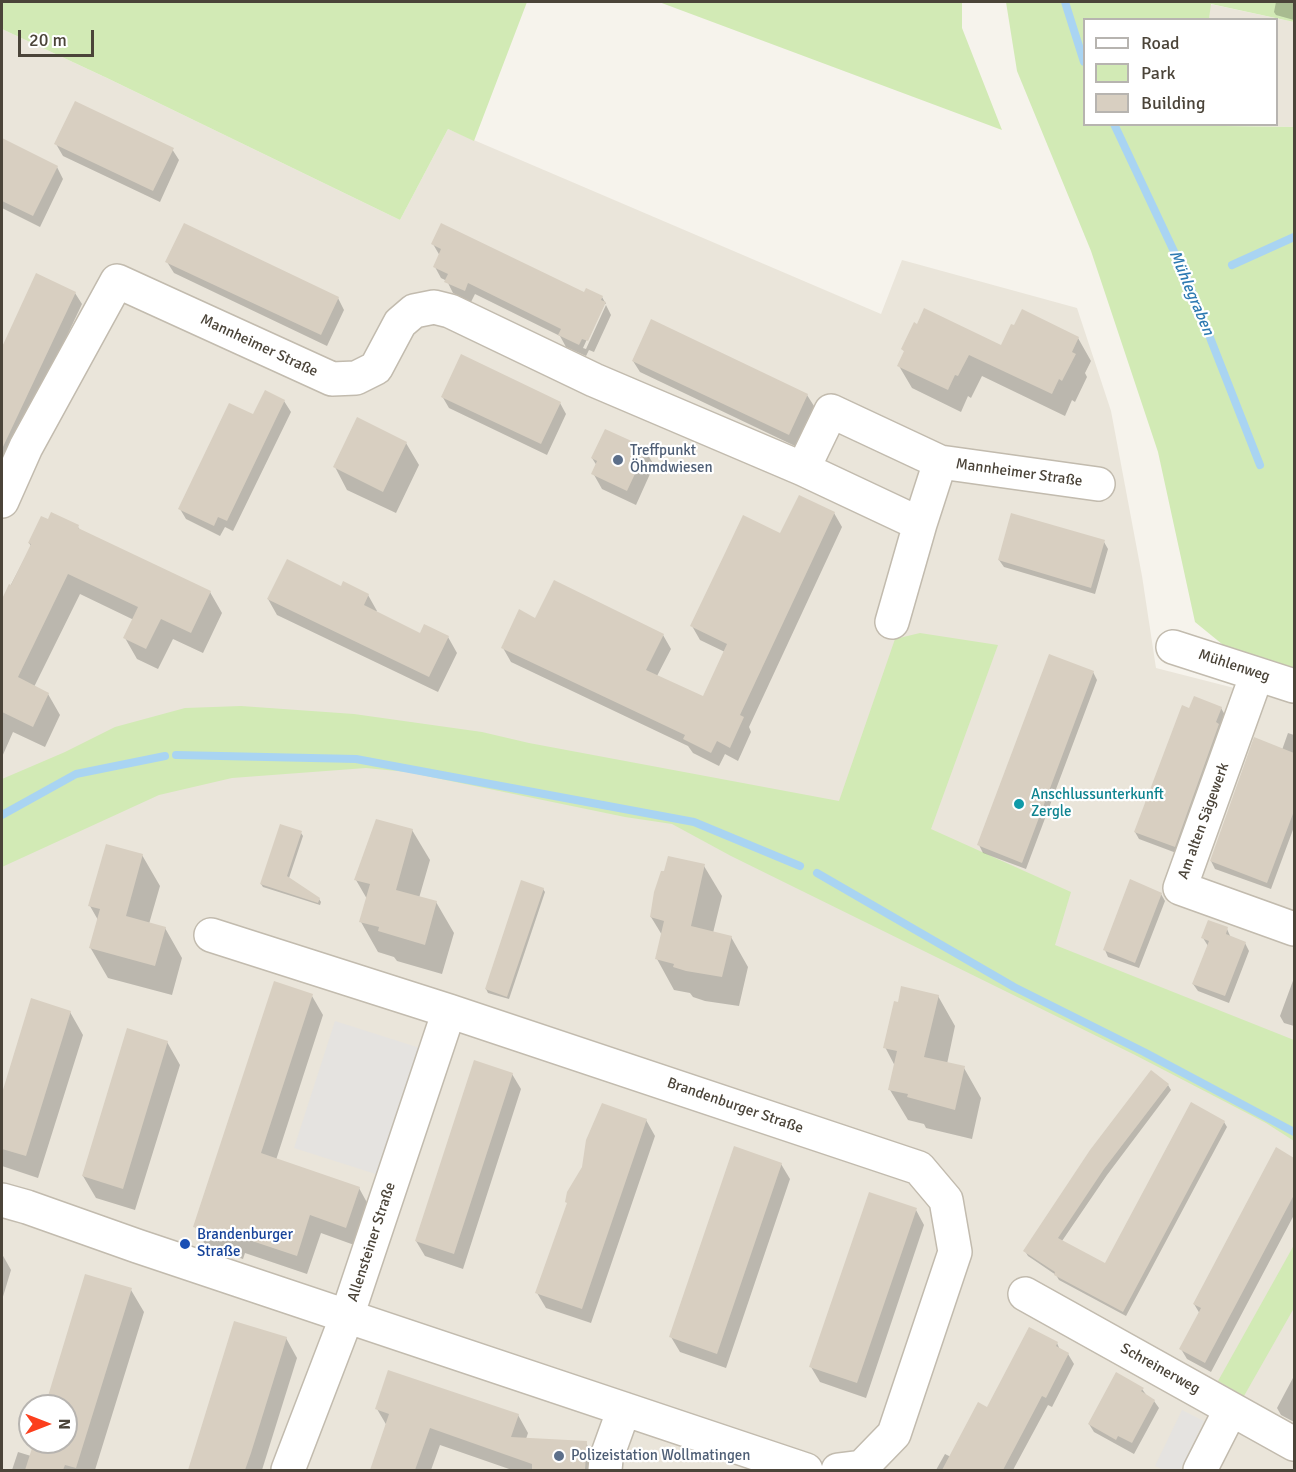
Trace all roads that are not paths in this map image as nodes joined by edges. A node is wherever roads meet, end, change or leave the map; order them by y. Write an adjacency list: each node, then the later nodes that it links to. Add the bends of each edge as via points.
1 (940, 462): 2 (street, Mannheimer Straße, via 831,411); 3 (street, Mannheimer Straße); 5 (street, Mannheimer Straße)
2 (803, 469): 4 (street, Mannheimer Straße, via 594,380 450,310 434,307 414,311 400,323 376,368 356,378 332,379 117,281 26,447); 5 (street, Mannheimer Straße)
3 (1098, 484)
4 (2, 501)
5 (920, 524): 6 (street, Mannheimer Straße)
6 (892, 622)
7 (1173, 647): 8 (street, Mühlenweg)
8 (1257, 674): 9 (street, Mühlenweg); 10 (street, Am alten Sägewerk, via 1180,888)
9 (1294, 686)
10 (1294, 929)
11 (211, 935): 12 (street, Brandenburger Straße)
12 (449, 1011): 15 (street, Allensteiner Straße); 22 (street, Brandenburger Straße, via 919,1168 946,1200 955,1252 894,1434 862,1467)
13 (2, 1200): 15 (street)
14 (1025, 1294): 17 (street, Schreinerweg)
15 (347, 1316): 16 (street); 19 (street, Allensteiner Straße)
16 (624, 1409): 20 (street); 21 (street)
17 (1231, 1409): 18 (street, Schreinerweg); 23 (street)
18 (1294, 1444)
19 (288, 1470)
20 (605, 1470)
21 (806, 1470)
22 (838, 1470)
23 (1200, 1470)

